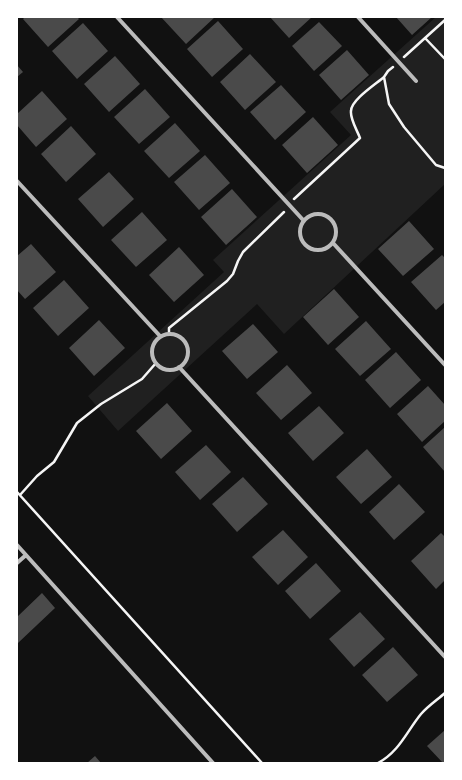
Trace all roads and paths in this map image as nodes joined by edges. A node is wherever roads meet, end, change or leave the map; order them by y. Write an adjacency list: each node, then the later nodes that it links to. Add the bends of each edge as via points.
1 (116, 17): 10 (street)
2 (358, 17): 6 (street)
3 (445, 20): 4 (path)
4 (425, 38): 5 (path); 6 (path)
5 (445, 59)
6 (399, 62): 7 (street); 8 (path, via 384,77 389,104 404,127 436,164)
7 (416, 81)
8 (445, 168)
9 (17, 181): 12 (street)
10 (304, 221): 11 (street, via 314,215 329,218 336,230); 11 (street, via 300,234 302,241 310,249 326,249)
11 (333, 243): 14 (street)
12 (160, 336): 13 (street, via 152,349); 15 (street, via 178,335 184,341 188,356)
13 (156, 363): 15 (street, via 169,370); 17 (path, via 142,379 101,404 77,423 54,462)
14 (445, 366)
15 (179, 367): 21 (street)
16 (17, 492): 17 (path)
17 (20, 495): 24 (path)
18 (17, 545): 19 (street)
19 (26, 555): 20 (street); 23 (street)
20 (17, 563)
21 (445, 657)
22 (445, 693): 25 (path, via 421,714 392,753)
23 (213, 763)
24 (262, 763)
25 (378, 763)

